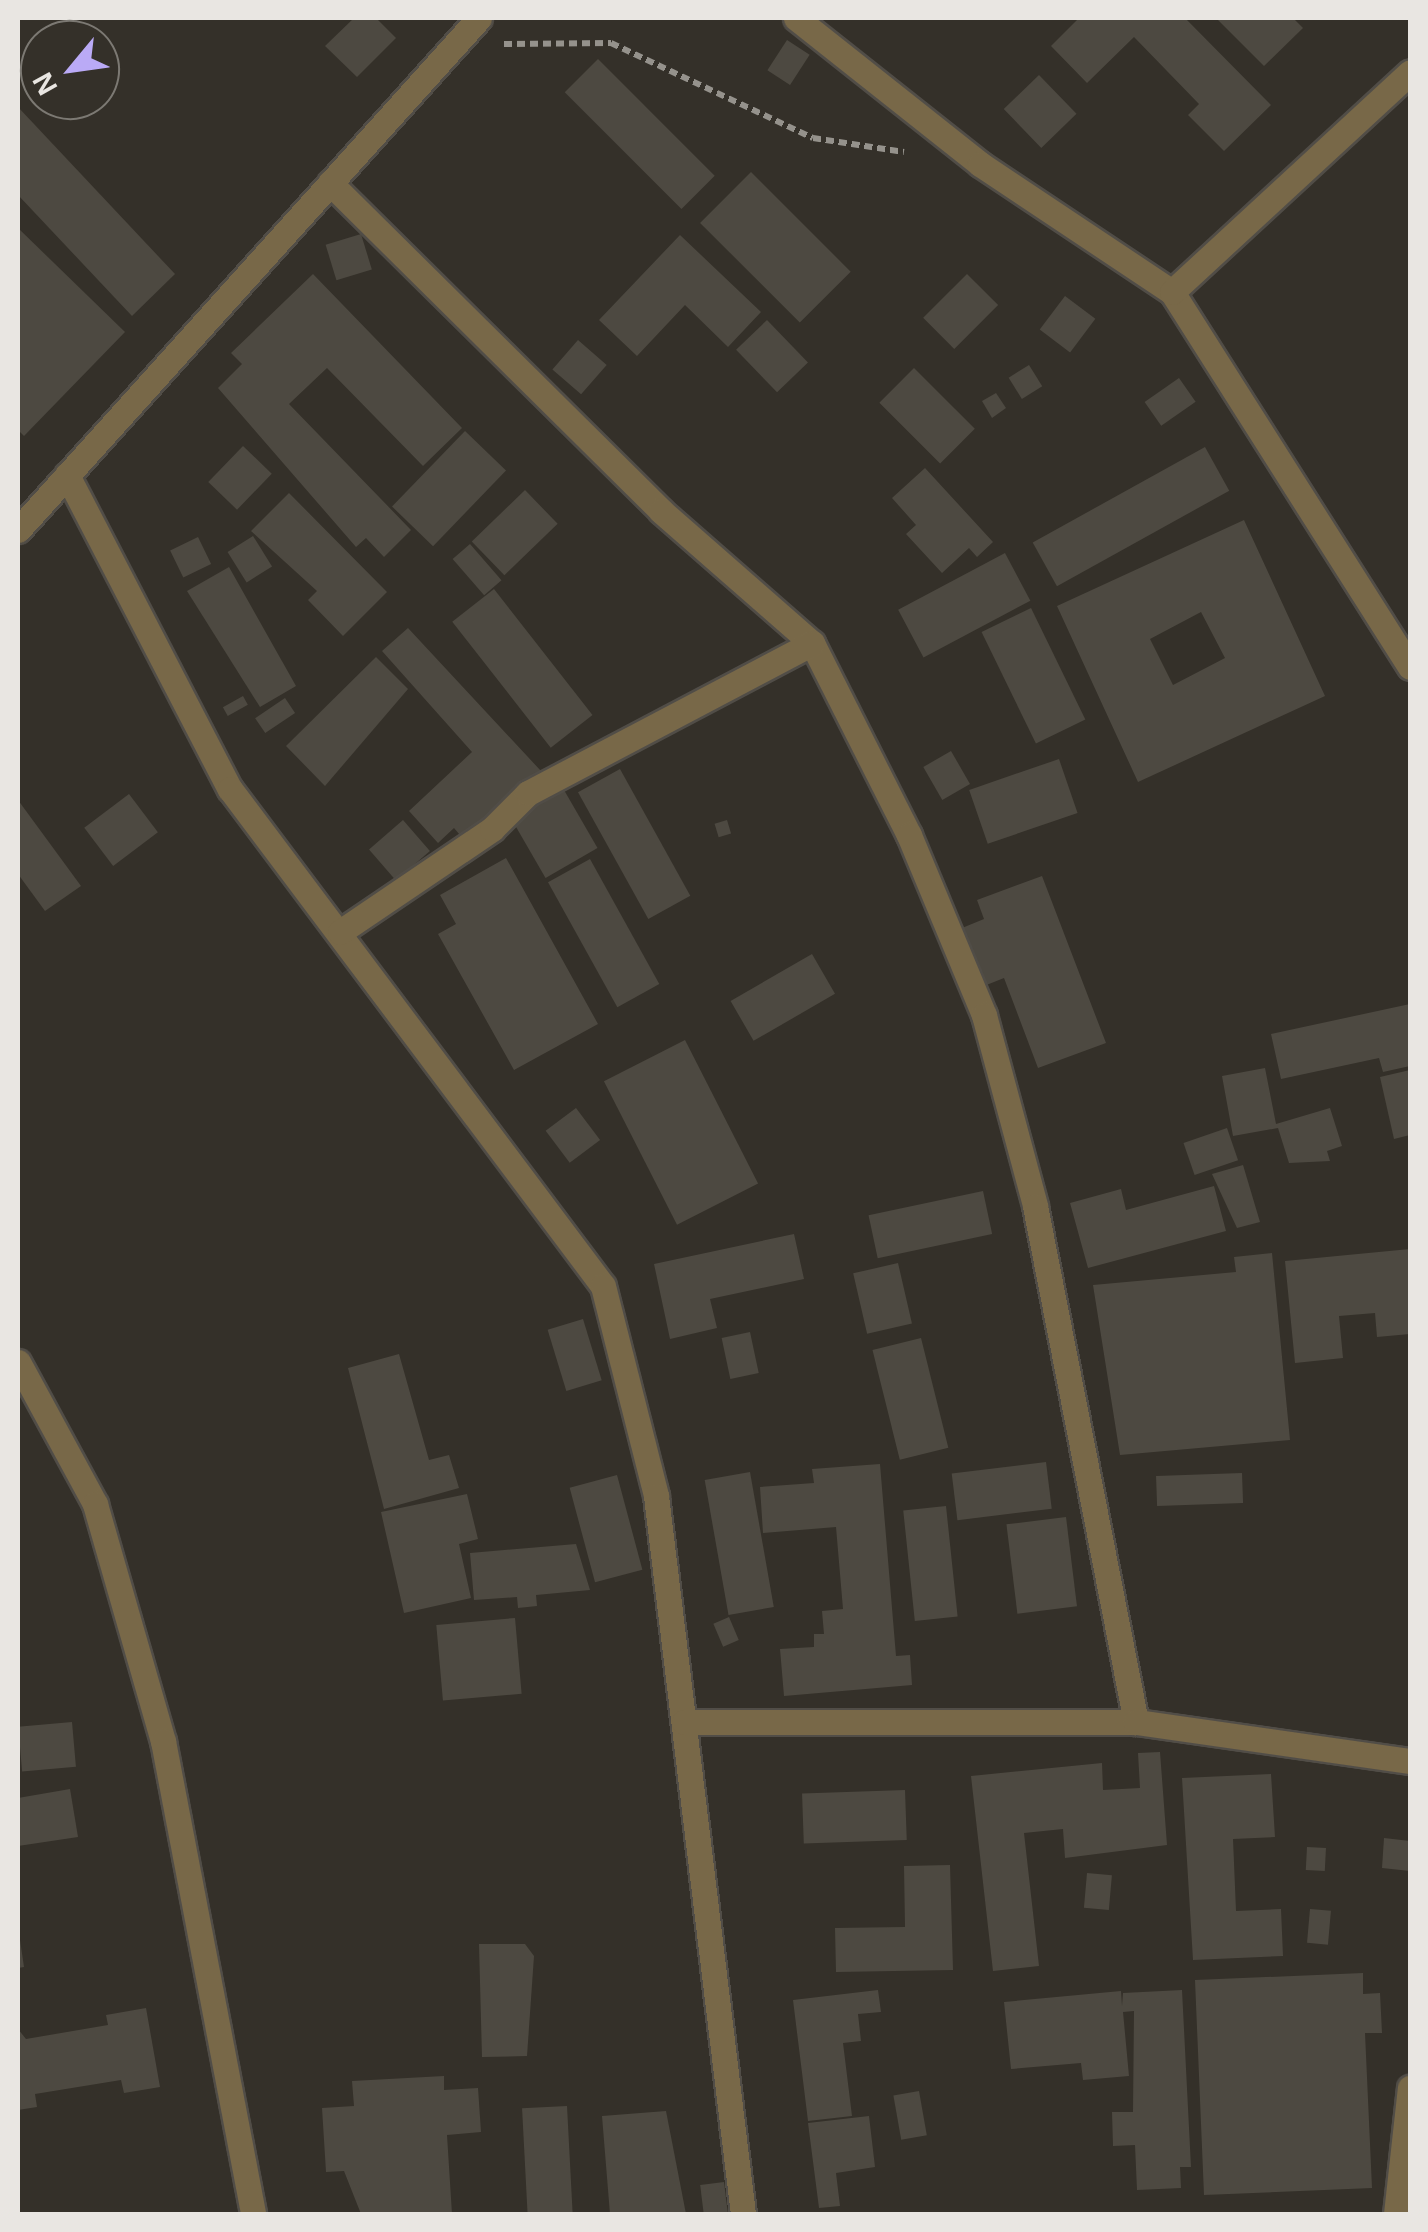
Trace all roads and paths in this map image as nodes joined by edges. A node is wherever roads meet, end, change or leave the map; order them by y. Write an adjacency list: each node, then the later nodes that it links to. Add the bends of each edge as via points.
1 (478, 18): 3 (street)
2 (796, 18): 5 (street)
3 (454, 44): 5 (path, via 610,43 813,138); 6 (street)
4 (1410, 72): 7 (street)
5 (980, 164): 7 (street)
6 (330, 183): 8 (street); 10 (street, via 661,511)
7 (1172, 292): 11 (street)
8 (66, 475): 9 (street); 12 (street, via 230,789)
9 (18, 530)
10 (812, 643): 12 (street, via 528,793 492,829); 15 (street, via 910,835 984,1015 1035,1206)
11 (1410, 667)
12 (340, 932): 14 (street, via 603,1286 656,1496)
13 (18, 1362): 18 (street, via 96,1504 163,1741)
14 (684, 1722): 15 (street); 19 (street)
15 (1136, 1722): 16 (street)
16 (1410, 1762)
17 (1410, 2088): 20 (street)
18 (253, 2214)
19 (743, 2214)
20 (1396, 2214)

